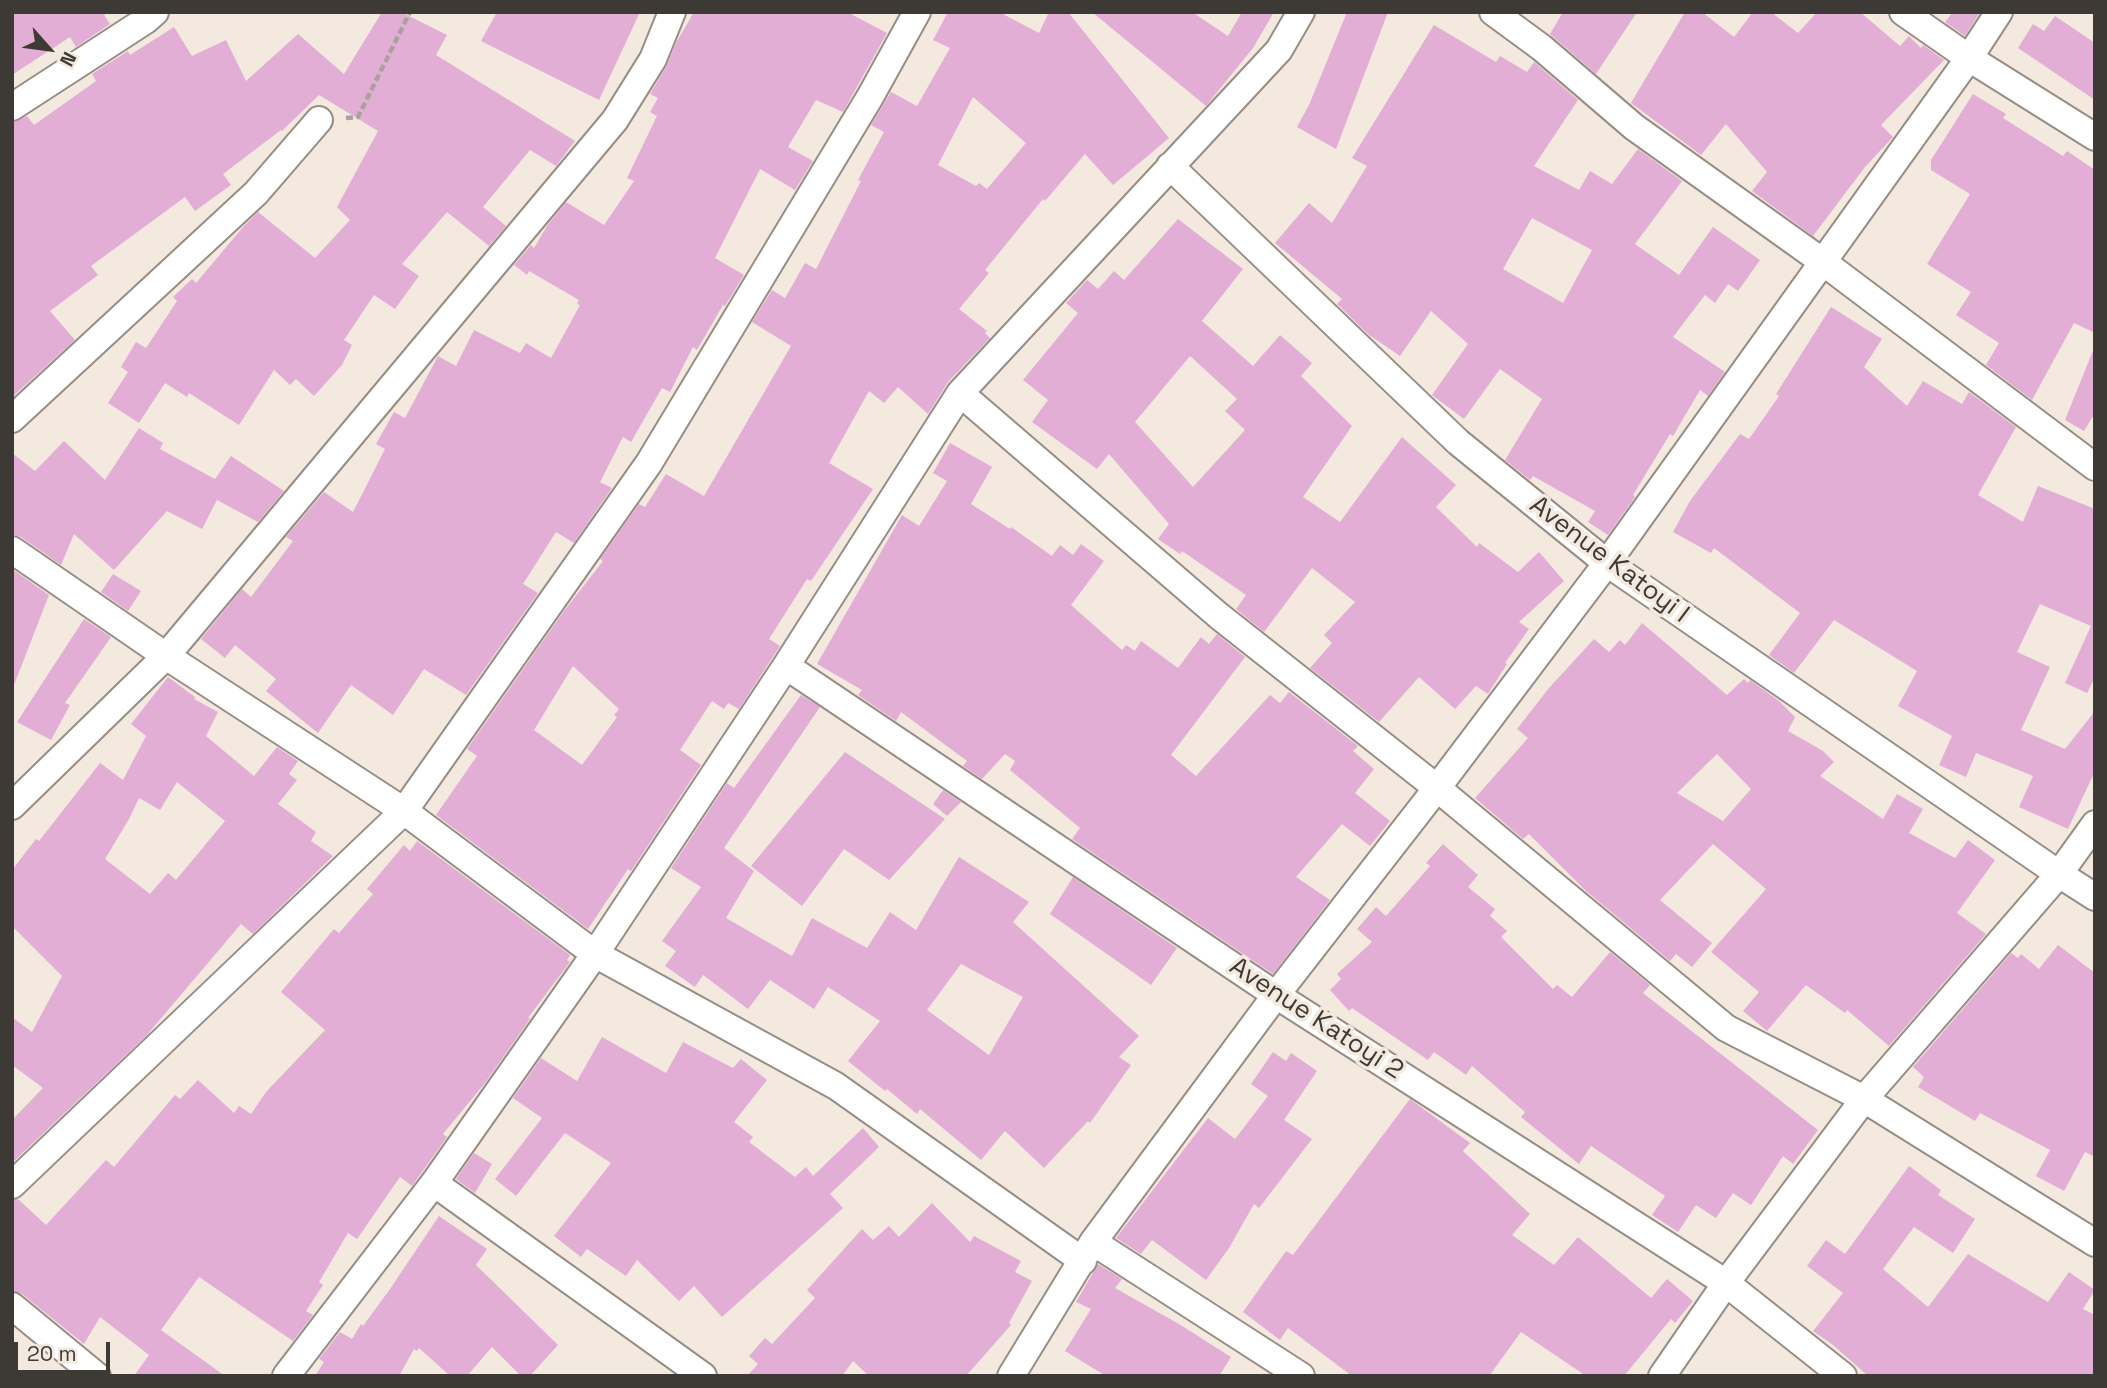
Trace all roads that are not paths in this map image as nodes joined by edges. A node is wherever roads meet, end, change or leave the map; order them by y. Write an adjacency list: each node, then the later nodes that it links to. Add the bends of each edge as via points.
1 (155, 12): 9 (street)
2 (672, 12): 19 (street, via 653,60 615,120)
3 (917, 12): 23 (street, via 649,463)
4 (1301, 12): 12 (street, via 1279,50)
5 (1493, 12): 13 (street, via 1634,127)
6 (1903, 12): 8 (street)
7 (1999, 12): 8 (street)
8 (1969, 58): 11 (street); 13 (street)
9 (12, 107)
10 (319, 120): 15 (street, via 256,193)
11 (2095, 137)
12 (1170, 166): 14 (street); 18 (street, Avenue Katoyi I, via 1458,442)
13 (1824, 261): 16 (street); 18 (street)
14 (960, 393): 20 (street); 21 (street, via 1219,616)
15 (12, 419)
16 (2095, 467)
17 (12, 550): 19 (street)
18 (1607, 563): 21 (street); 25 (street, Avenue Katoyi I)
19 (166, 656): 22 (street); 23 (street)
20 (786, 666): 27 (street); 28 (street, Avenue Katoyi 2)
21 (1437, 788): 28 (street); 29 (street, via 1726,1028)
22 (12, 806)
23 (404, 811): 27 (street); 31 (street)
24 (2095, 824): 25 (street)
25 (2059, 874): 26 (street, Avenue Katoyi I); 29 (street)
26 (2095, 897)
27 (596, 954): 30 (street); 33 (street, via 836,1086)
28 (1276, 995): 33 (street); 34 (street, Avenue Katoyi 2)
29 (1864, 1099): 32 (street); 34 (street)
30 (434, 1183): 37 (street); 38 (street)
31 (12, 1185)
32 (2095, 1243)
33 (1088, 1252): 39 (street); 40 (street)
34 (1726, 1283): 41 (street); 42 (street, Avenue Katoyi 2)
35 (12, 1306): 36 (street)
36 (97, 1376)
37 (286, 1376)
38 (703, 1376)
39 (1011, 1376)
40 (1301, 1376)
41 (1662, 1376)
42 (1843, 1376)

